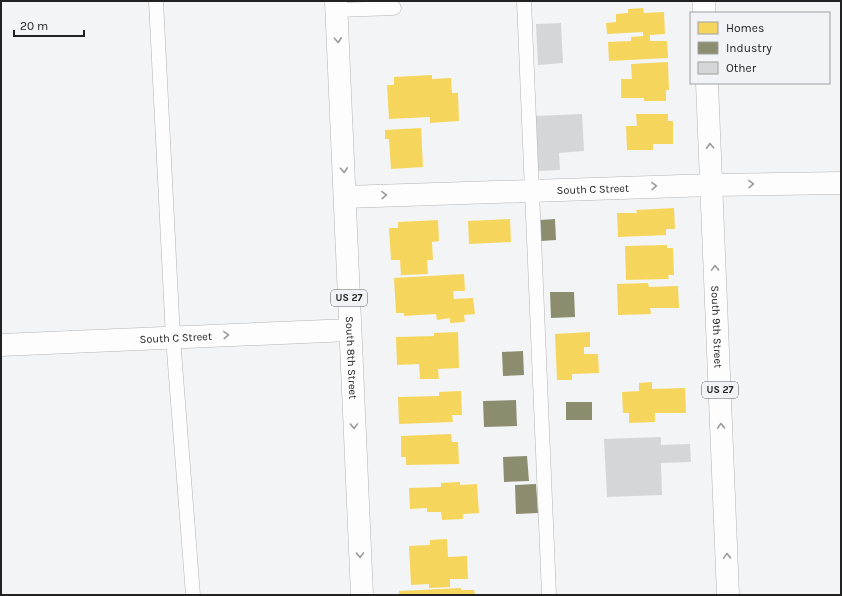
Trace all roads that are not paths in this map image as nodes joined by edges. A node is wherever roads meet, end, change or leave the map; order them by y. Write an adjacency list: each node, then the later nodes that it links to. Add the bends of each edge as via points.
1 (156, 1): 13 (lane)
2 (524, 1): 10 (lane)
3 (704, 1): 6 (main road)
4 (336, 6): 5 (lane); 11 (main road, South 8th Street / US 27, one-way to 11)
5 (394, 8)
6 (704, 12)
7 (707, 84): 9 (main road, South 9th Street / US 27, one-way to 7)
8 (841, 183): 9 (main road, South C Street, one-way to 8)
9 (712, 185): 10 (main road, South C Street, one-way to 9); 18 (main road, South 9th Street / US 27, one-way to 9)
10 (531, 190): 11 (main road, South C Street, one-way to 10); 17 (lane)
11 (345, 197): 12 (main road, South 8th Street / US 27)
12 (350, 330): 13 (main road, South C Street, one-way to 12); 16 (main road, South 8th Street / US 27, one-way to 16)
13 (173, 338): 14 (main road, South C Street); 15 (lane)
14 (1, 345)
15 (193, 595)
16 (362, 595)
17 (549, 595)
18 (728, 595)

